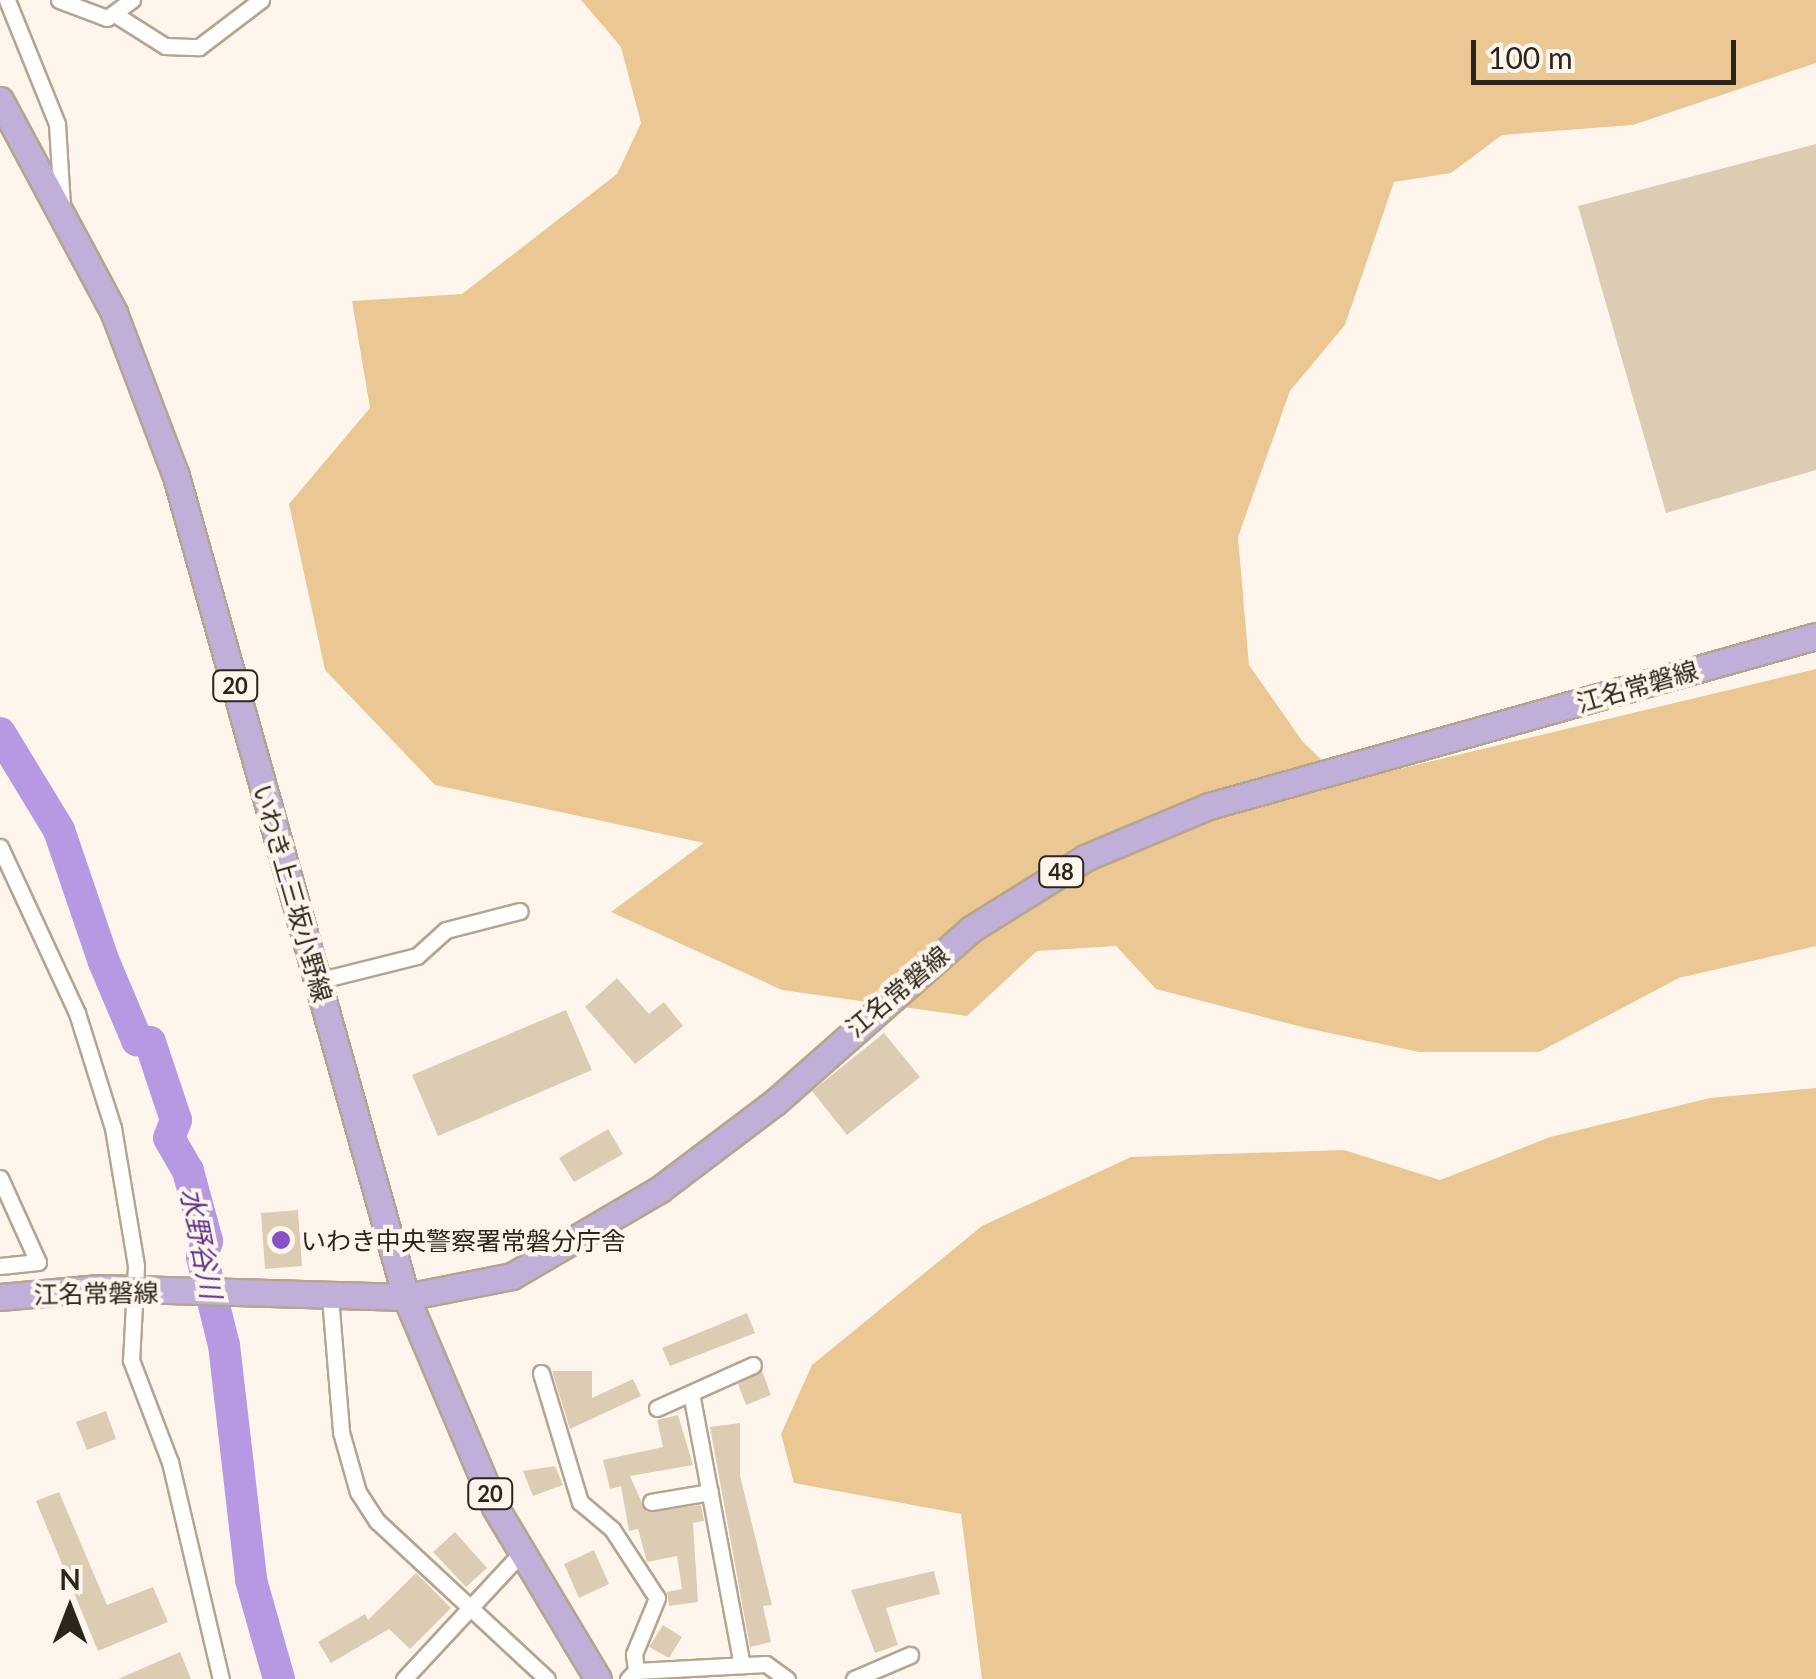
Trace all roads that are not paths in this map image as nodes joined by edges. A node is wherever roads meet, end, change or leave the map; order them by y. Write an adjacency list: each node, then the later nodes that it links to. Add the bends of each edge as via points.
1 (7, 0): 7 (street, via 56,124)
2 (59, 0): 5 (street, via 90,17)
3 (132, 0): 5 (street)
4 (261, 0): 5 (street, via 199,47 165,46)
5 (116, 15)
6 (0, 100): 7 (main road, いわき上三坂小野線 / 20)
7 (62, 210): 11 (main road, いわき上三坂小野線 / 20, via 114,313 176,476)
8 (1816, 636): 17 (main road, 江名常磐線 / 48, via 1156,824 971,930 774,1102 617,1220 512,1276)
9 (0, 847): 14 (street, via 77,1013 113,1128)
10 (520, 911): 11 (street, via 446,930 417,956)
11 (317, 980): 17 (main road, いわき上三坂小野線 / 20)
12 (0, 1178): 13 (street, via 38,1262)
13 (0, 1266)
14 (134, 1291): 15 (main road, 江名常磐線 / 48); 16 (main road, 江名常磐線 / 48); 29 (street, via 131,1360 170,1462)
15 (0, 1296)
16 (330, 1296): 17 (main road, 江名常磐線 / 48); 25 (street, via 341,1432 358,1492 377,1521)
17 (406, 1297): 24 (main road, いわき上三坂小野線 / 20)
18 (753, 1365): 20 (street)
19 (541, 1373): 28 (street, via 580,1502 612,1529 657,1598)
20 (691, 1392): 21 (street); 22 (street)
21 (657, 1408)
22 (710, 1492): 23 (street); 27 (street)
23 (651, 1502)
24 (522, 1552): 25 (street); 32 (main road, いわき上三坂小野線 / 20)
25 (470, 1608): 30 (street); 31 (street)
26 (910, 1655): 34 (street)
27 (742, 1665): 28 (street); 33 (street, via 766,1664)
28 (632, 1675)
29 (220, 1679)
30 (404, 1679)
31 (548, 1679)
32 (598, 1679)
33 (787, 1679)
34 (854, 1679)

